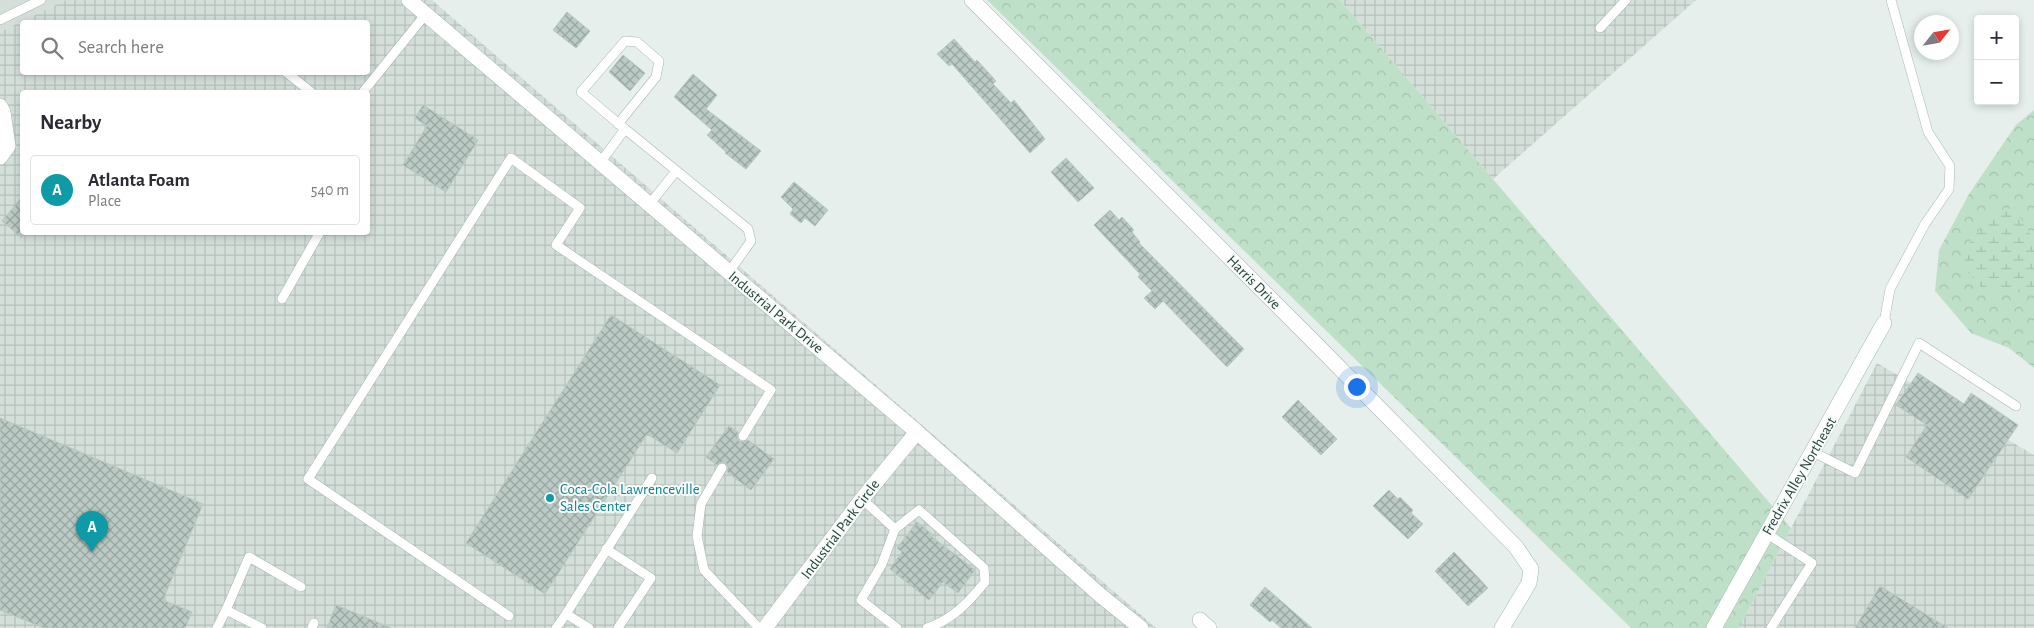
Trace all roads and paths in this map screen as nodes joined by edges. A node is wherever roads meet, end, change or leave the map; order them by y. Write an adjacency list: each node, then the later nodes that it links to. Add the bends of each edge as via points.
1 (41, 0): 7 (lane)
2 (408, 0): 6 (street, Industrial Park Drive)
3 (972, 0): 46 (street, Harris Drive, via 1516,547 1531,569 1529,583)
4 (1626, 0): 8 (lane)
5 (1891, 0): 21 (lane, via 1928,132 1950,166 1949,189 1925,224 1890,289)
6 (426, 15): 11 (lane); 15 (street, Industrial Park Drive)
7 (0, 20)
8 (1600, 28)
9 (290, 75): 10 (lane)
10 (308, 90)
11 (365, 90)
12 (0, 106): 14 (street, via 8,146)
13 (622, 127): 13 (lane, via 581,92 625,41 638,42 659,61 656,77); 15 (lane); 16 (lane)
14 (0, 157)
15 (600, 163): 17 (street, Industrial Park Drive)
16 (676, 171): 17 (lane); 19 (lane, via 748,230 751,241)
17 (649, 204): 19 (street, Industrial Park Drive)
18 (318, 235): 20 (lane)
19 (728, 272): 23 (street, Industrial Park Drive)
20 (282, 299)
21 (1884, 324): 25 (street, Fredrix Alley Northeast)
22 (2016, 406): 25 (lane, via 1919,343 1855,473)
23 (917, 432): 28 (street, Industrial Park Circle); 45 (street, Industrial Park Drive)
24 (743, 436): 35 (lane, via 772,390 556,246 580,208 511,158 308,479)
25 (1814, 452): 30 (street, Fredrix Alley Northeast)
26 (722, 468): 41 (lane, via 702,504 696,536 704,570)
27 (652, 478): 31 (lane)
28 (862, 499): 29 (lane); 42 (street, Industrial Park Circle)
29 (895, 529): 43 (lane, via 882,564 861,600); 44 (lane, via 919,510 984,568 985,582 968,603 949,618)
30 (1766, 533): 47 (street, Fredrix Alley Northeast); 48 (lane, via 1812,563)
31 (606, 549): 34 (lane); 40 (lane, via 651,578)
32 (301, 587): 33 (lane, via 249,557)
33 (226, 610): 36 (lane); 37 (lane)
34 (566, 614): 38 (lane); 39 (lane)
35 (508, 616)
36 (217, 628)
37 (262, 628)
38 (556, 628)
39 (589, 628)
40 (618, 628)
41 (759, 628)
42 (765, 628)
43 (897, 628)
44 (927, 628)
45 (1140, 628)
46 (1502, 628)
47 (1714, 628)
48 (1771, 628)

